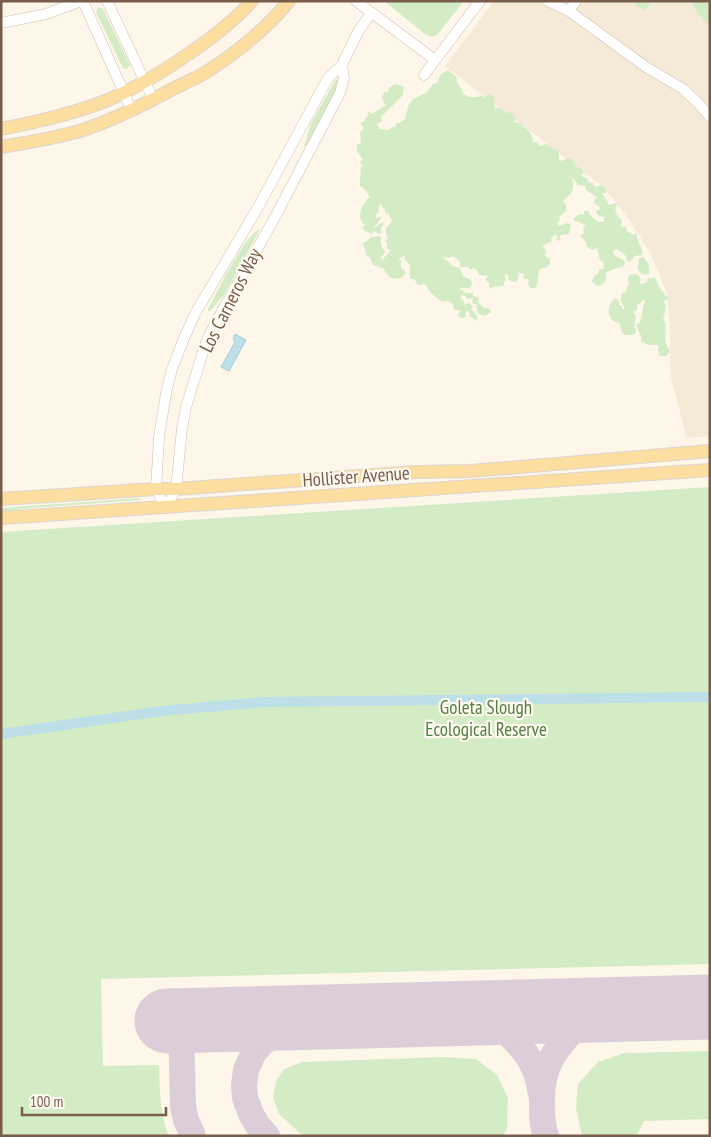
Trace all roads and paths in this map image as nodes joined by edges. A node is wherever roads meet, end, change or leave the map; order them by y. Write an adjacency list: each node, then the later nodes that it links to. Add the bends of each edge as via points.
1 (82, 1): 12 (street, via 46,14); 17 (street)
2 (107, 1): 16 (street)
3 (252, 1): 16 (main road, via 205,43)
4 (289, 1): 18 (main road, via 245,45 210,70)
5 (356, 1): 11 (street)
6 (480, 1): 13 (street)
7 (548, 1): 10 (street)
8 (561, 1): 10 (street)
9 (576, 1): 10 (street)
10 (569, 11): 20 (street, via 646,67 684,89)
11 (371, 13): 13 (street); 14 (street, Los Carneros Way)
12 (1, 23)
13 (435, 60): 15 (street)
14 (342, 65): 23 (street, Los Carneros Way, via 328,78); 24 (street, Los Carneros Way, via 344,78 340,93)
15 (424, 75)
16 (145, 82): 17 (main road); 18 (street)
17 (124, 92): 19 (street); 21 (main road, via 75,111)
18 (153, 99): 19 (main road)
19 (132, 110): 22 (main road, via 80,131)
20 (710, 117)
21 (1, 129)
22 (1, 147)
23 (257, 210): 24 (street); 27 (street, Los Carneros Way, via 196,312 175,361 164,403)
24 (274, 218): 28 (street, Los Carneros Way, via 206,342 186,407)
25 (710, 452): 28 (main road, Hollister Avenue)
26 (710, 470): 30 (main road, Hollister Avenue)
27 (156, 489): 28 (main road, Hollister Avenue); 29 (main road, Hollister Avenue); 30 (street)
28 (176, 489): 30 (street, Los Carneros Way)
29 (1, 499)
30 (166, 508): 31 (main road, Hollister Avenue)
31 (1, 518)

